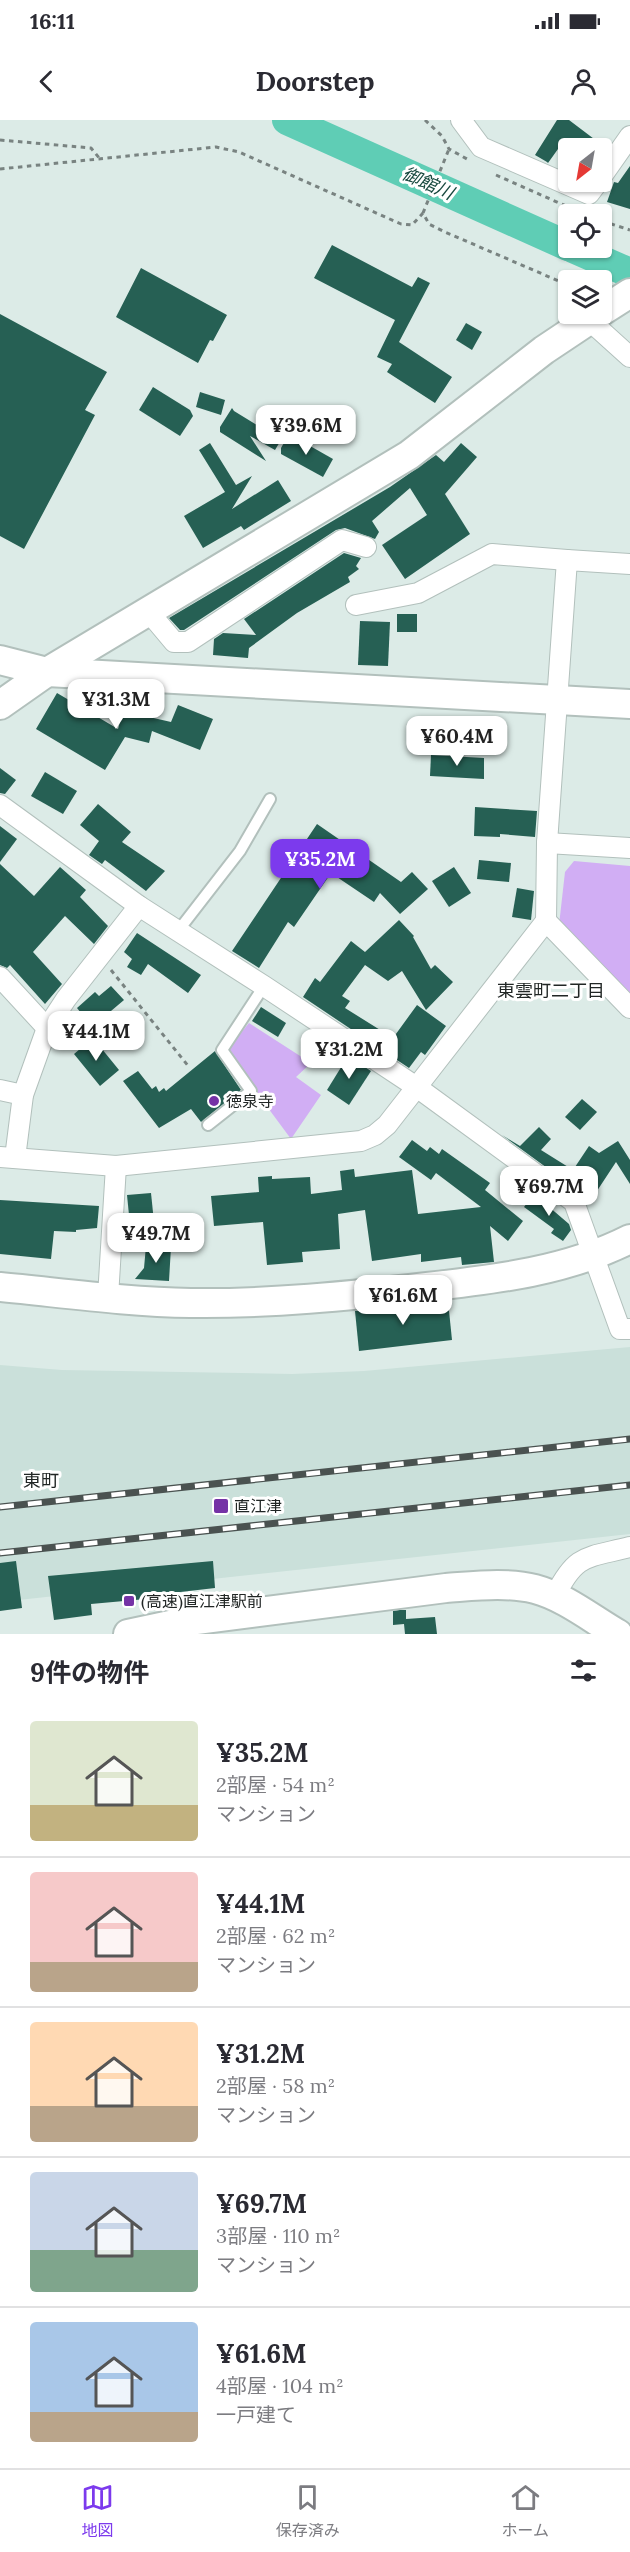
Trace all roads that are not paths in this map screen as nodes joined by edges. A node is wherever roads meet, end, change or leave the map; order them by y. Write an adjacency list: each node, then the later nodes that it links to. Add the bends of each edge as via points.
1 (461, 120): 4 (street, via 481,147)
2 (630, 136): 3 (street)
3 (612, 162)
4 (558, 181)
5 (629, 294): 6 (street)
6 (612, 305)
7 (583, 324): 14 (street, via 409,455)
8 (603, 324): 9 (street)
9 (630, 357)
10 (366, 547): 14 (street, via 342,540 188,642 174,642)
11 (567, 560): 12 (street); 13 (street, via 492,554 418,593); 17 (street)
12 (630, 564)
13 (356, 605)
14 (148, 611): 16 (street)
15 (0, 660): 16 (street)
16 (46, 672): 17 (street); 19 (street)
17 (558, 700): 18 (street); 22 (street)
18 (630, 704)
19 (0, 705)
20 (270, 799): 26 (lane, via 240,851)
21 (0, 805): 24 (street)
22 (547, 843): 23 (street); 25 (street)
23 (630, 848)
24 (139, 906): 26 (street); 30 (street)
25 (546, 921): 29 (street); 31 (street)
26 (178, 931): 28 (street)
27 (0, 977): 30 (street)
28 (264, 986): 31 (street); 34 (lane, via 222,1050 251,1091)
29 (630, 1008)
30 (47, 1028): 33 (street)
31 (418, 1088): 36 (street, via 387,1125 361,1141); 38 (street, via 574,1202)
32 (0, 1090): 33 (street)
33 (22, 1095): 35 (street)
34 (208, 1125)
35 (7, 1157): 36 (street)
36 (116, 1166): 40 (street)
37 (630, 1239): 38 (street)
38 (594, 1256): 40 (street, via 498,1279 339,1297 192,1303); 41 (street, via 620,1329)
39 (0, 1287): 40 (street)
40 (108, 1297)
41 (630, 1329)
42 (630, 1547): 43 (street, via 582,1559 566,1573)
43 (555, 1596): 44 (street, via 515,1587 446,1588 189,1621); 45 (street)
44 (128, 1634)
45 (618, 1634)

